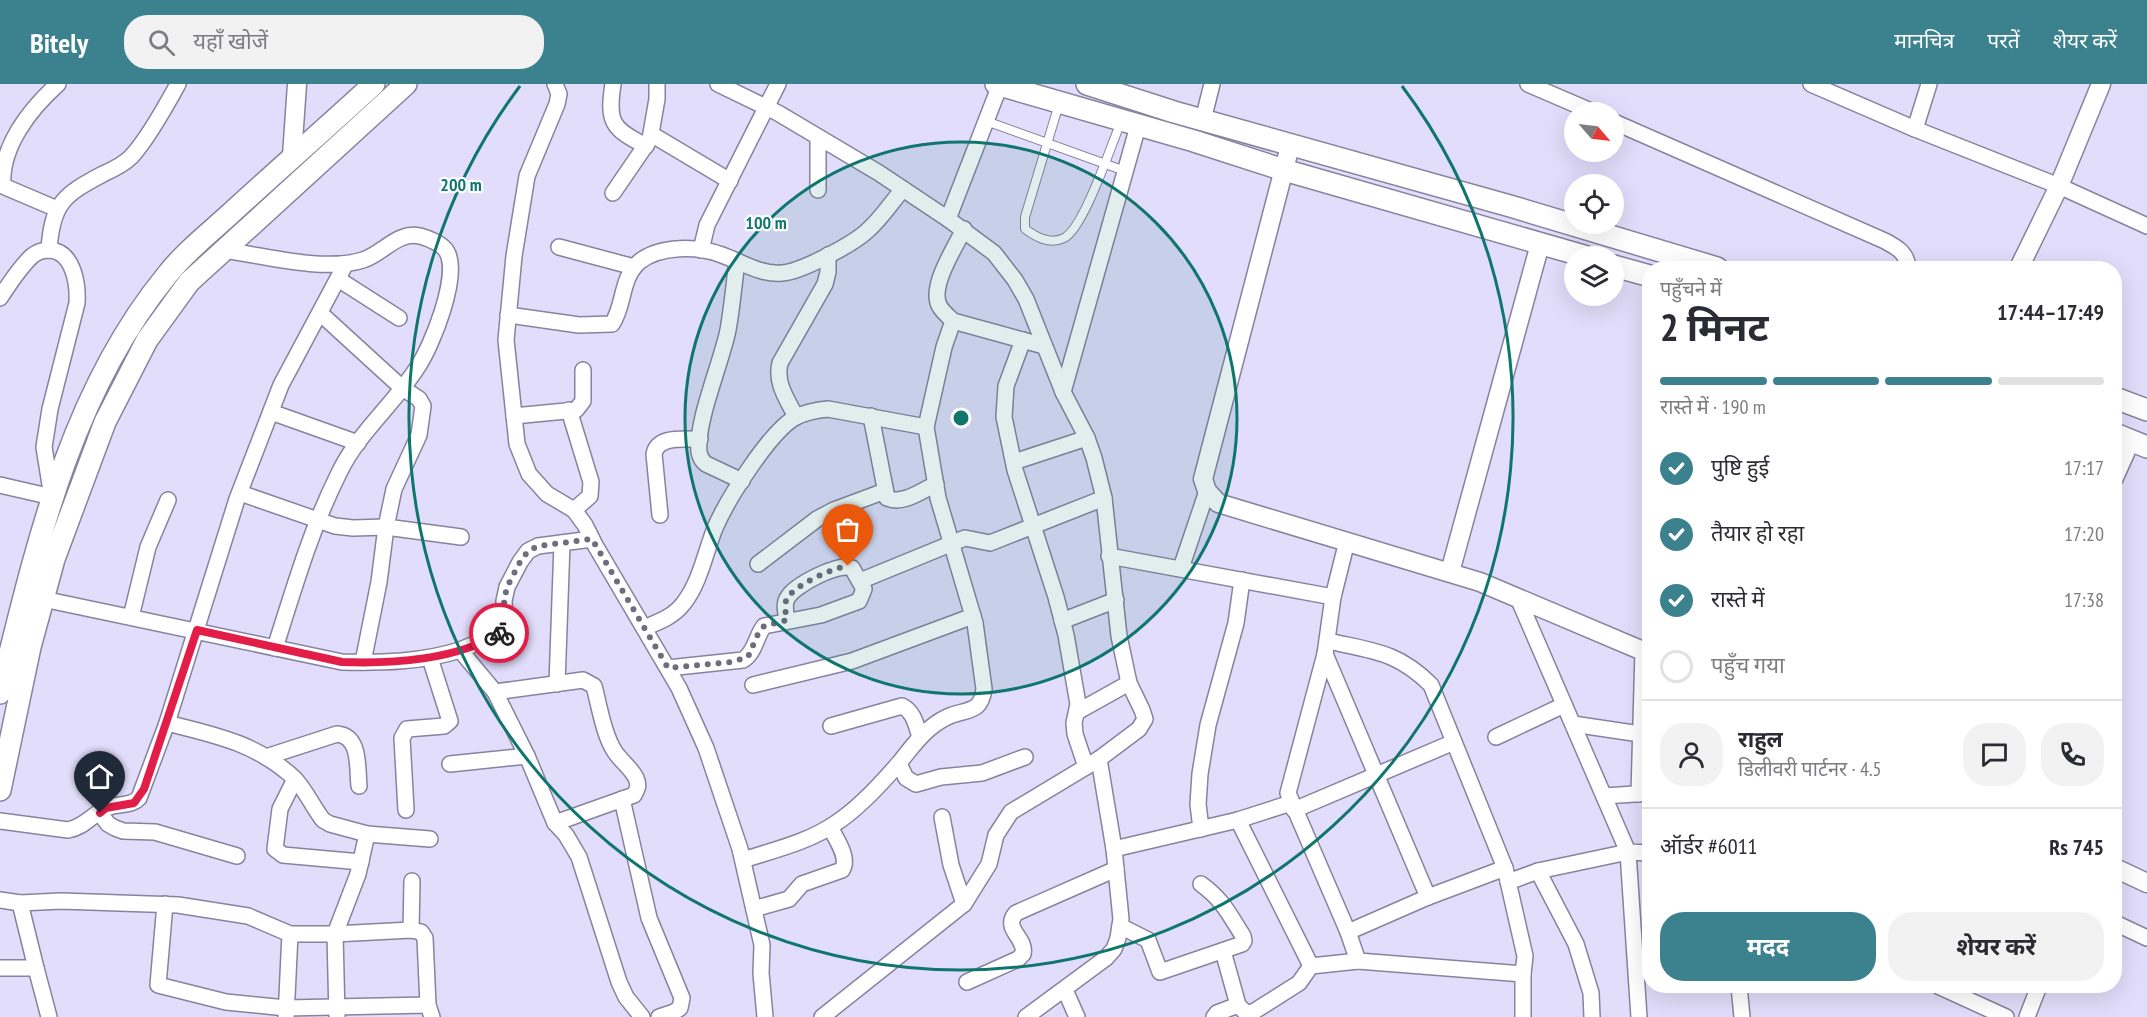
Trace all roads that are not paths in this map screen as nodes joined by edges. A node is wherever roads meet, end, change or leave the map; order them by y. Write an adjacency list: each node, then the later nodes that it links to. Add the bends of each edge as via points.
1 (58, 84): 35 (street, via 20,129)
2 (178, 84): 41 (street, via 130,158 82,185)
3 (297, 84): 31 (street)
4 (374, 84): 31 (main road)
5 (406, 84): 48 (main road)
6 (613, 84): 28 (street, via 611,113 615,126 624,135)
7 (657, 84): 28 (street)
8 (718, 84): 21 (street)
9 (778, 84): 21 (street)
10 (1087, 84): 22 (main road)
11 (1212, 84): 22 (street)
12 (1528, 84): 19 (street)
13 (1811, 84): 18 (street)
14 (1929, 84): 26 (street)
15 (2101, 84): 37 (street)
16 (998, 85): 20 (main road); 23 (street)
17 (560, 87): 63 (street, via 557,104 527,176)
18 (1826, 87): 26 (street)
19 (1570, 102)
20 (1059, 103): 24 (main road); 29 (lane)
21 (768, 108): 27 (street); 36 (street)
22 (1203, 120): 30 (main road)
23 (986, 121): 29 (lane); 42 (street)
24 (1130, 124): 32 (lane); 33 (street); 34 (main road)
25 (1624, 126): 54 (street, via 1885,241 1900,249)
26 (1915, 129): 37 (street)
27 (818, 137): 38 (street); 39 (street)
28 (648, 140): 36 (street); 40 (street)
29 (1047, 144): 32 (lane); 32 (lane, via 1025,217 1025,229 1042,239 1055,241 1073,230)
30 (1290, 146): 34 (street); 53 (main road)
31 (292, 156): 91 (main road, via 169,272 142,306 119,341 93,395)
32 (1104, 164): 33 (lane)
33 (1125, 171): 70 (street)
34 (1284, 171): 45 (main road); 88 (street, via 1203,479)
35 (1, 174): 41 (street, via 3,186)
36 (730, 181): 49 (street, via 707,225)
37 (2059, 186): 43 (street); 55 (street)
38 (903, 189): 42 (street); 51 (street, via 866,232)
39 (818, 190)
40 (614, 193)
41 (57, 209): 47 (street)
42 (948, 219): 44 (street)
43 (2147, 226)
44 (964, 230): 65 (street, via 935,294 939,307); 67 (street, via 994,253 1015,280)
45 (1540, 244): 50 (main road); 107 (street)
46 (558, 247): 57 (street)
47 (49, 250): 61 (street, via 32,256); 91 (street, via 66,259 75,274 78,291 44,447)
48 (224, 250): 56 (street); 112 (main road, via 189,282 147,340 105,422)
49 (701, 250): 52 (street); 57 (street, via 672,249 651,255)
50 (1564, 251)
51 (828, 255): 52 (street, via 796,271 782,273 764,272); 77 (street, via 825,284 778,373 780,386)
52 (737, 261): 80 (street, via 728,330)
53 (1694, 261)
54 (1907, 261)
55 (2022, 261)
56 (345, 265): 60 (street); 69 (street, via 366,259 410,236 443,246 448,253 448,294 443,310 418,367)
57 (634, 267): 63 (street, via 612,324 579,325)
58 (1624, 269): 59 (main road)
59 (1642, 274)
60 (338, 279): 62 (street); 64 (street)
61 (0, 298)
62 (320, 313): 69 (street); 74 (street, via 281,385)
63 (508, 315): 75 (street, via 506,340)
64 (399, 318)
65 (952, 321): 66 (street); 78 (street)
66 (1023, 340): 67 (street); 84 (street, via 1004,401)
67 (1044, 346): 70 (street)
68 (583, 370): 72 (street, via 583,401 576,410)
69 (401, 387): 82 (street); 98 (street, via 419,399 423,415 419,435 394,489)
70 (1063, 392): 79 (street)
71 (2122, 401): 73 (main road)
72 (569, 410): 75 (street); 94 (street, via 591,482 590,496)
73 (2147, 410)
74 (271, 412): 82 (street); 90 (street)
75 (514, 416): 94 (street, via 517,444 529,474 547,494)
76 (871, 416): 77 (street, via 828,409); 78 (street); 89 (street)
77 (796, 417): 85 (street, via 780,429)
78 (926, 427): 86 (street)
79 (1087, 438): 84 (street); 92 (street)
80 (700, 439): 85 (street, via 699,452 706,464); 95 (street, via 665,441 655,448)
81 (2131, 440): 83 (street)
82 (358, 443): 96 (street, via 345,459)
83 (2122, 461)
84 (1014, 462): 97 (street)
85 (742, 481): 118 (street, via 716,525 689,596 670,616)
86 (936, 484): 89 (street, via 900,501 887,498); 103 (street)
87 (0, 485): 91 (street)
88 (1207, 491): 101 (street, via 1218,503); 106 (street)
89 (885, 492): 105 (street, via 817,519)
90 (240, 493): 96 (street); 119 (street)
91 (52, 496): 131 (main road)
92 (1104, 498): 97 (street); 104 (street)
93 (168, 500): 115 (street, via 148,547)
94 (574, 510): 100 (street)
95 (660, 515)
96 (316, 521): 98 (street, via 353,528); 121 (street)
97 (1032, 526): 103 (street, via 990,543 965,538); 117 (street)
98 (386, 527): 99 (street); 125 (street)
99 (461, 537)
100 (592, 539): 102 (street); 118 (street)
101 (1347, 541): 107 (street); 110 (street)
102 (562, 543): 122 (street, via 528,551 507,587 503,630); 127 (street)
103 (951, 544): 109 (street); 114 (street)
104 (1109, 556): 106 (street); 113 (street)
105 (758, 564)
106 (1181, 568): 108 (street)
107 (1450, 572): 111 (street)
108 (1242, 580): 110 (street); 164 (street, via 1236,623 1208,725 1200,774)
109 (860, 581): 116 (street, via 864,589 859,601 827,613); 116 (street, via 848,566 830,570 789,595)
110 (1333, 597): 120 (street)
111 (1518, 598): 123 (street); 132 (street)
112 (43, 599): 115 (street); 152 (main road)
113 (1116, 600): 117 (street); 128 (street)
114 (973, 616): 129 (street, via 852,661); 139 (street, via 982,698 971,710 940,720)
115 (131, 617): 119 (street)
116 (787, 620): 126 (street, via 764,626 743,660)
117 (1062, 621): 134 (street, via 1077,691)
118 (644, 628): 126 (street)
119 (197, 630): 121 (street); 135 (street)
120 (1327, 647): 141 (street, via 1390,655 1415,669 1431,685); 149 (street); 156 (street, via 1288,793)
121 (275, 648): 125 (street, via 342,662)
122 (460, 650): 124 (street); 130 (street)
123 (1642, 650)
124 (430, 658): 125 (street); 157 (street, via 450,721 444,726 407,729 404,733)
125 (363, 662)
126 (668, 668): 171 (street, via 706,748)
127 (557, 684): 130 (street); 155 (street, via 584,680 594,686 610,743 638,783 634,795)
128 (1129, 684): 134 (street); 145 (street, via 1142,710 1144,724)
129 (753, 685)
130 (495, 692): 142 (street)
131 (0, 693)
132 (1564, 705): 136 (street); 140 (street)
133 (1642, 707): 138 (street)
134 (1077, 712): 145 (street, via 1075,734)
135 (167, 723): 143 (street, via 233,740); 158 (street, via 139,798)
136 (1573, 724): 138 (street); 154 (street)
137 (831, 726): 139 (street, via 902,706 913,716)
138 (1640, 734): 148 (street)
139 (920, 737): 147 (street)
140 (1496, 737)
141 (1454, 742): 149 (street); 176 (street)
142 (527, 756): 146 (street); 162 (street)
143 (266, 757): 150 (street); 151 (street, via 343,735 354,746)
144 (1025, 757): 147 (street, via 982,773 916,784 906,778)
145 (1092, 763): 167 (street); 184 (street, via 1011,812 996,835 989,864)
146 (450, 764)
147 (899, 764): 163 (street, via 858,806)
148 (1642, 764)
149 (1376, 775): 156 (street); 180 (street)
150 (295, 779): 165 (street, via 323,820); 172 (street, via 280,809 275,849 283,855)
151 (359, 786)
152 (0, 790)
153 (1642, 793): 154 (street)
154 (1604, 796): 168 (street)
155 (621, 800): 162 (street); 212 (street, via 649,918 682,998 680,1008)
156 (1293, 806): 160 (street); 189 (street)
157 (406, 810)
158 (100, 813): 161 (street, via 68,830); 170 (street, via 108,824 123,831 155,832)
159 (942, 817): 184 (street, via 951,865)
160 (1238, 820): 164 (street); 195 (street)
161 (0, 821)
162 (555, 823): 211 (street, via 579,857 619,982)
163 (830, 827): 171 (street); 185 (street, via 845,859 842,870 802,884 789,900)
164 (1201, 829): 167 (street)
165 (367, 834): 166 (street); 172 (street)
166 (430, 839)
167 (1114, 849): 173 (street)
168 (1628, 852): 169 (street); 175 (street); 220 (street)
169 (1642, 853)
170 (237, 856)
171 (742, 860): 185 (street)
172 (360, 862): 191 (street)
173 (1116, 869): 186 (street); 199 (street, via 1016,913 1011,926 1023,944 1023,954)
174 (2122, 871): 178 (street)
175 (1538, 872): 176 (street); 219 (street, via 1576,944 1591,993)
176 (1507, 875): 180 (street); 198 (street, via 1525,956)
177 (412, 881): 188 (street)
178 (2147, 882)
179 (1201, 884): 193 (street, via 1217,896 1244,936 1242,944)
180 (1428, 897): 189 (street)
181 (0, 900): 182 (street)
182 (20, 903): 183 (street); 197 (street)
183 (165, 904): 190 (street, via 248,916); 205 (street, via 158,985 226,1002)
184 (964, 904): 214 (street)
185 (754, 909): 213 (street, via 762,945)
186 (1120, 926): 193 (street, via 1148,940 1160,972); 200 (street, via 1114,949)
187 (2122, 926): 192 (street)
188 (411, 930): 191 (street); 206 (street, via 421,932 425,938)
189 (1348, 932): 194 (street)
190 (290, 934): 191 (street); 208 (street)
191 (335, 934): 207 (street)
192 (2147, 938)
193 (1223, 951): 204 (street)
194 (1358, 961): 195 (street); 198 (street)
195 (1311, 966): 204 (street, via 1299,984 1253,1012 1246,1013)
196 (0, 968): 197 (street)
197 (36, 968): 210 (street)
198 (1522, 974): 218 (street)
199 (967, 982)
200 (1065, 990): 215 (street); 216 (street)
201 (1740, 993): 209 (street)
202 (1953, 993): 221 (street)
203 (2036, 993): 222 (street)
204 (1238, 1005): 217 (street)
205 (241, 1010): 208 (street)
206 (430, 1011): 207 (street)
207 (337, 1012): 208 (street)
208 (286, 1013)
209 (1745, 1015)
210 (49, 1017)
211 (642, 1017)
212 (659, 1017)
213 (765, 1017)
214 (822, 1017)
215 (1026, 1017)
216 (1077, 1017)
217 (1214, 1017)
218 (1523, 1017)
219 (1592, 1017)
220 (1639, 1017)
221 (2006, 1017)
222 (2026, 1017)

